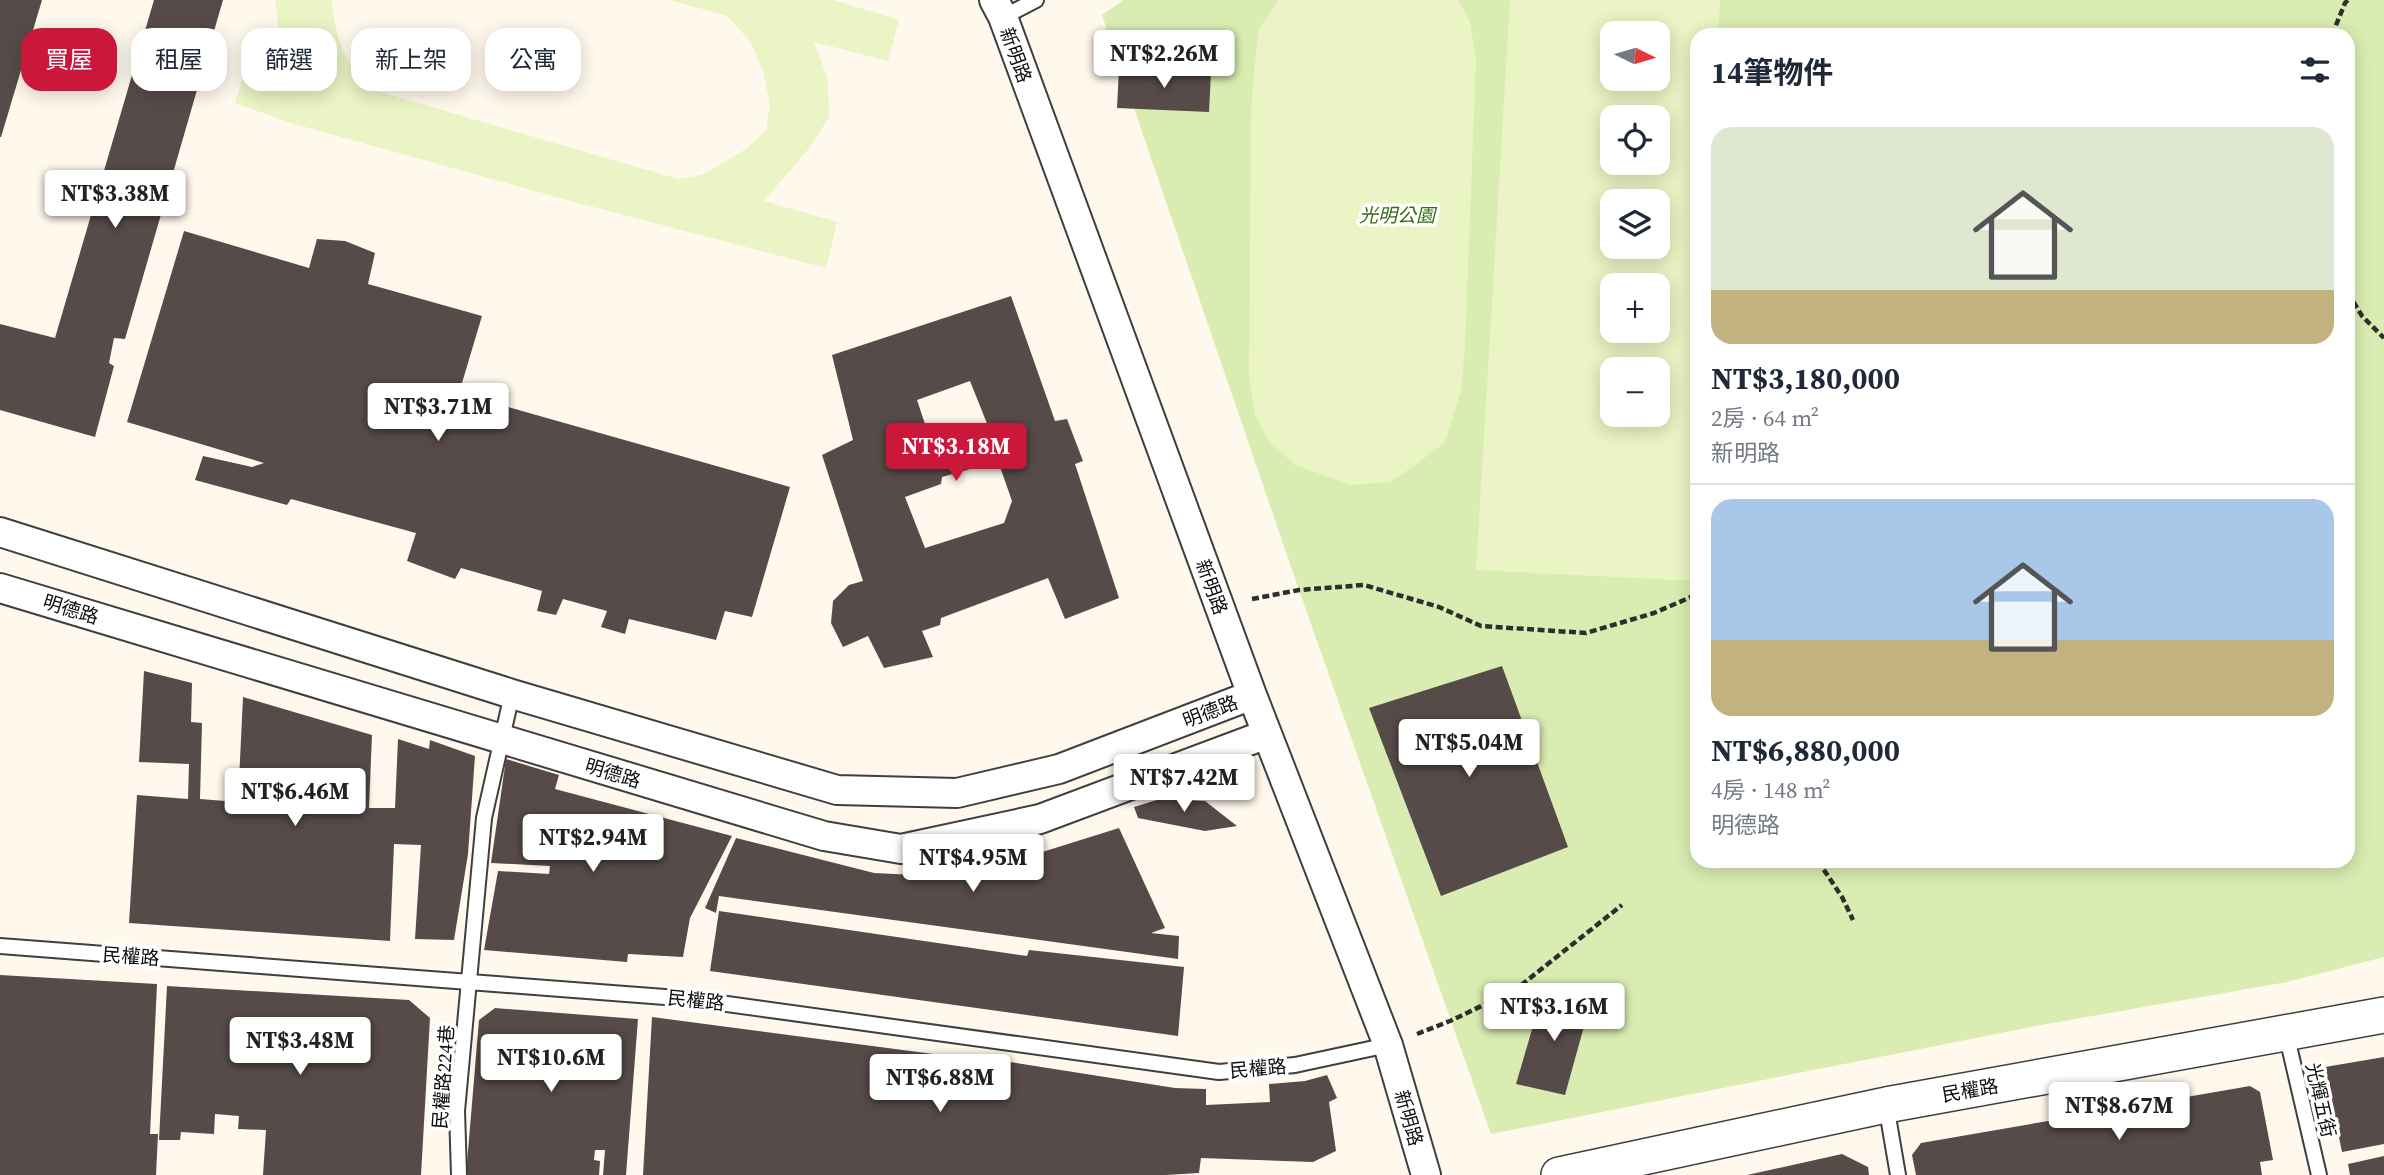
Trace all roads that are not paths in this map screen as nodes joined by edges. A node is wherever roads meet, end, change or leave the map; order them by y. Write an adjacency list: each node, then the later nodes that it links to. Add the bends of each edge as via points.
1 (1036, 0): 2 (lane)
2 (998, 8): 6 (street, 新明路)
3 (0, 532): 5 (street, 明德路)
4 (0, 588): 8 (street, 明德路)
5 (512, 694): 6 (street, 明德路, via 837,790 957,793 1059,768); 8 (lane, 民權路224巷)
6 (1252, 695): 7 (street, 新明路)
7 (1267, 734): 8 (street, 明德路, via 1040,818 901,849 824,836); 13 (street, 新明路)
8 (502, 739): 10 (lane, 民權路224巷, via 484,818)
9 (0, 946): 10 (lane, 民權路)
10 (469, 982): 13 (lane, 民權路, via 691,999 1219,1072 1295,1065); 15 (lane, 民權路224巷, via 457,1111)
11 (2384, 1015): 12 (street, 民權路)
12 (2286, 1033): 14 (street, 民權路); 19 (lane, 光輝五街)
13 (1388, 1045): 16 (street, 新明路)
14 (1886, 1105): 17 (street, 民權路); 18 (lane)
15 (459, 1175)
16 (1426, 1175)
17 (1559, 1175)
18 (1898, 1175)
19 (2319, 1175)

